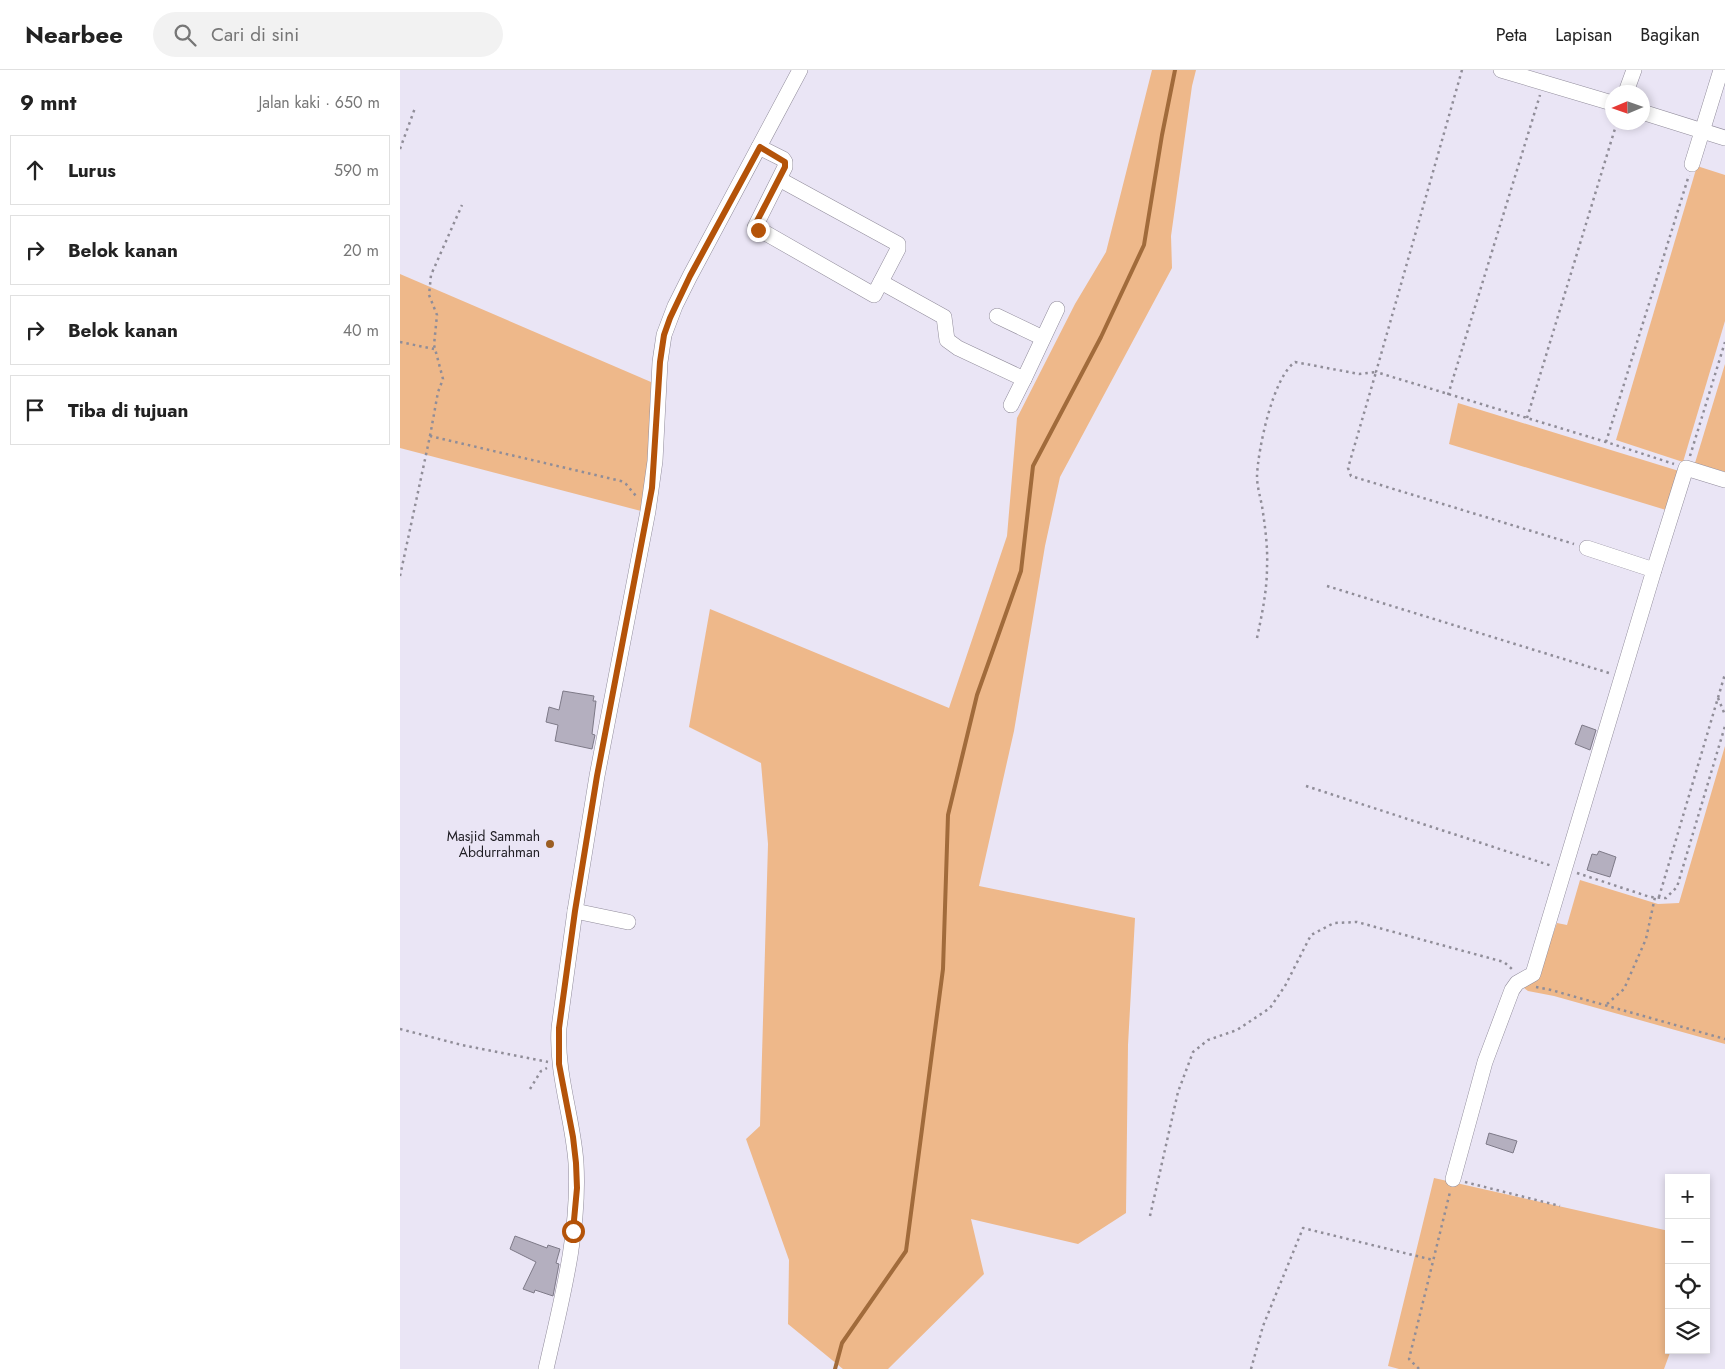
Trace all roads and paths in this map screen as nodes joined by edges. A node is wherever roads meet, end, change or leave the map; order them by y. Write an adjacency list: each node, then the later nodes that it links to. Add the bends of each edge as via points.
1 (800, 70): 14 (street)
2 (1462, 70): 26 (path)
3 (1501, 70): 6 (street)
4 (1634, 70): 7 (street)
5 (1722, 70): 12 (street)
6 (1544, 82): 8 (street); 28 (path)
7 (1629, 85)
8 (1605, 101)
9 (415, 108): 15 (path)
10 (1650, 114): 12 (street)
11 (1615, 130): 30 (path)
12 (1703, 131): 13 (street); 16 (street)
13 (1725, 138)
14 (760, 147): 17 (street, via 785,162); 35 (street, via 690,276 664,335)
15 (400, 149)
16 (1692, 164): 32 (path)
17 (779, 179): 19 (street, via 898,244); 19 (street, via 755,227 874,295)
18 (462, 205): 25 (path, via 431,275 429,295 437,315)
19 (881, 282): 27 (street, via 944,316 948,340 958,348)
20 (1057, 309): 22 (street)
21 (997, 316): 22 (street)
22 (1043, 338): 27 (street)
23 (400, 342): 25 (path)
24 (1725, 342): 33 (path)
25 (434, 349): 31 (path, via 443,379)
26 (1376, 372): 28 (path); 36 (path, via 1348,468 1351,476); 40 (path, via 1359,374 1295,362 1288,367 1271,403 1257,477 1268,565)
27 (1024, 379): 29 (street)
28 (1448, 394): 30 (path)
29 (1011, 405)
30 (1527, 418): 32 (path)
31 (430, 436): 35 (path, via 621,481); 38 (path)
32 (1606, 442): 33 (path)
33 (1686, 468): 34 (street); 37 (street)
34 (1725, 480)
35 (648, 511): 50 (street, via 597,776)
36 (1587, 548): 37 (street)
37 (1654, 570): 42 (street)
38 (400, 576)
39 (1328, 586): 42 (path)
40 (1258, 638)
41 (1725, 674): 43 (path)
42 (1622, 677): 47 (street)
43 (1718, 697): 44 (path); 49 (path)
44 (1725, 715)
45 (1725, 726): 49 (path, via 1677,887 1666,898)
46 (1306, 786): 47 (path)
47 (1564, 870): 48 (path); 52 (street, via 1534,974)
48 (1655, 897): 49 (path); 54 (path, via 1646,939 1624,989)
49 (1659, 897)
50 (575, 911): 51 (street); 57 (street)
51 (628, 922)
52 (1523, 980): 59 (street, via 1512,990 1485,1062); 61 (path, via 1504,962 1357,922 1334,923 1311,935 1270,1008 1236,1030 1208,1040 1193,1052 1178,1092)
53 (1551, 990): 54 (path)
54 (1606, 1005): 56 (path)
55 (400, 1029): 57 (path, via 462,1045)
56 (1725, 1038)
57 (557, 1063): 58 (path, via 541,1071); 63 (street, via 573,1137 576,1197 569,1265)
58 (530, 1090)
59 (1453, 1179): 60 (path); 62 (path)
60 (1560, 1206)
61 (1150, 1216)
62 (1433, 1260): 64 (path, via 1303,1228 1263,1326); 65 (path, via 1409,1359)
63 (546, 1369)
64 (1251, 1369)
65 (1419, 1369)

